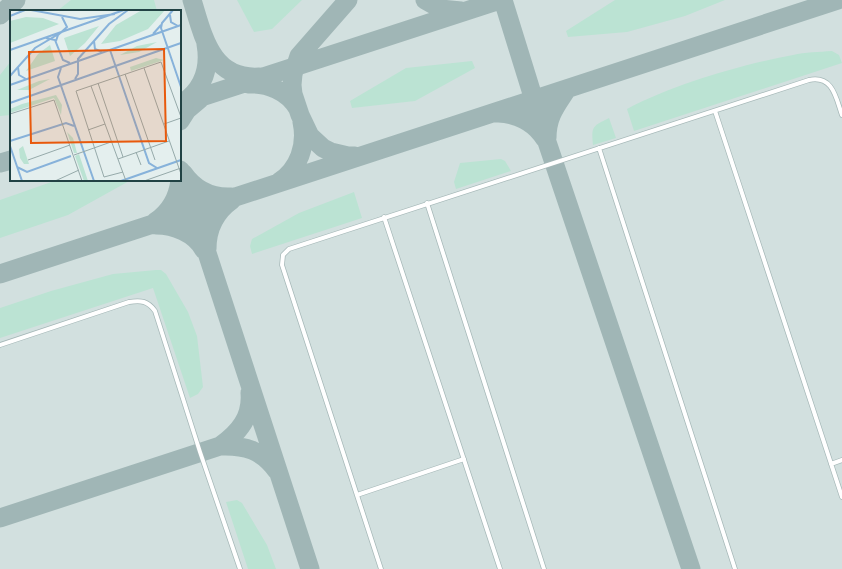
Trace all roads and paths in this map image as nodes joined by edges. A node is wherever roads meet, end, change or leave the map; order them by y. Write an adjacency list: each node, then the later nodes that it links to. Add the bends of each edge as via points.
1 (715, 111): 2 (lane, via 815,79 828,83 834,90); 3 (lane); 9 (lane)
2 (842, 115)
3 (599, 148): 4 (lane); 16 (lane)
4 (427, 203): 5 (lane); 15 (lane)
5 (384, 217): 7 (lane); 10 (lane, via 289,249 283,256 282,265)
6 (0, 346): 12 (lane, via 129,302 139,300 152,306)
7 (464, 459): 10 (lane); 14 (lane)
8 (842, 460): 9 (lane)
9 (831, 464): 11 (lane)
10 (357, 495): 13 (lane)
11 (842, 497)
12 (240, 569)
13 (381, 569)
14 (500, 569)
15 (544, 569)
16 (735, 569)

